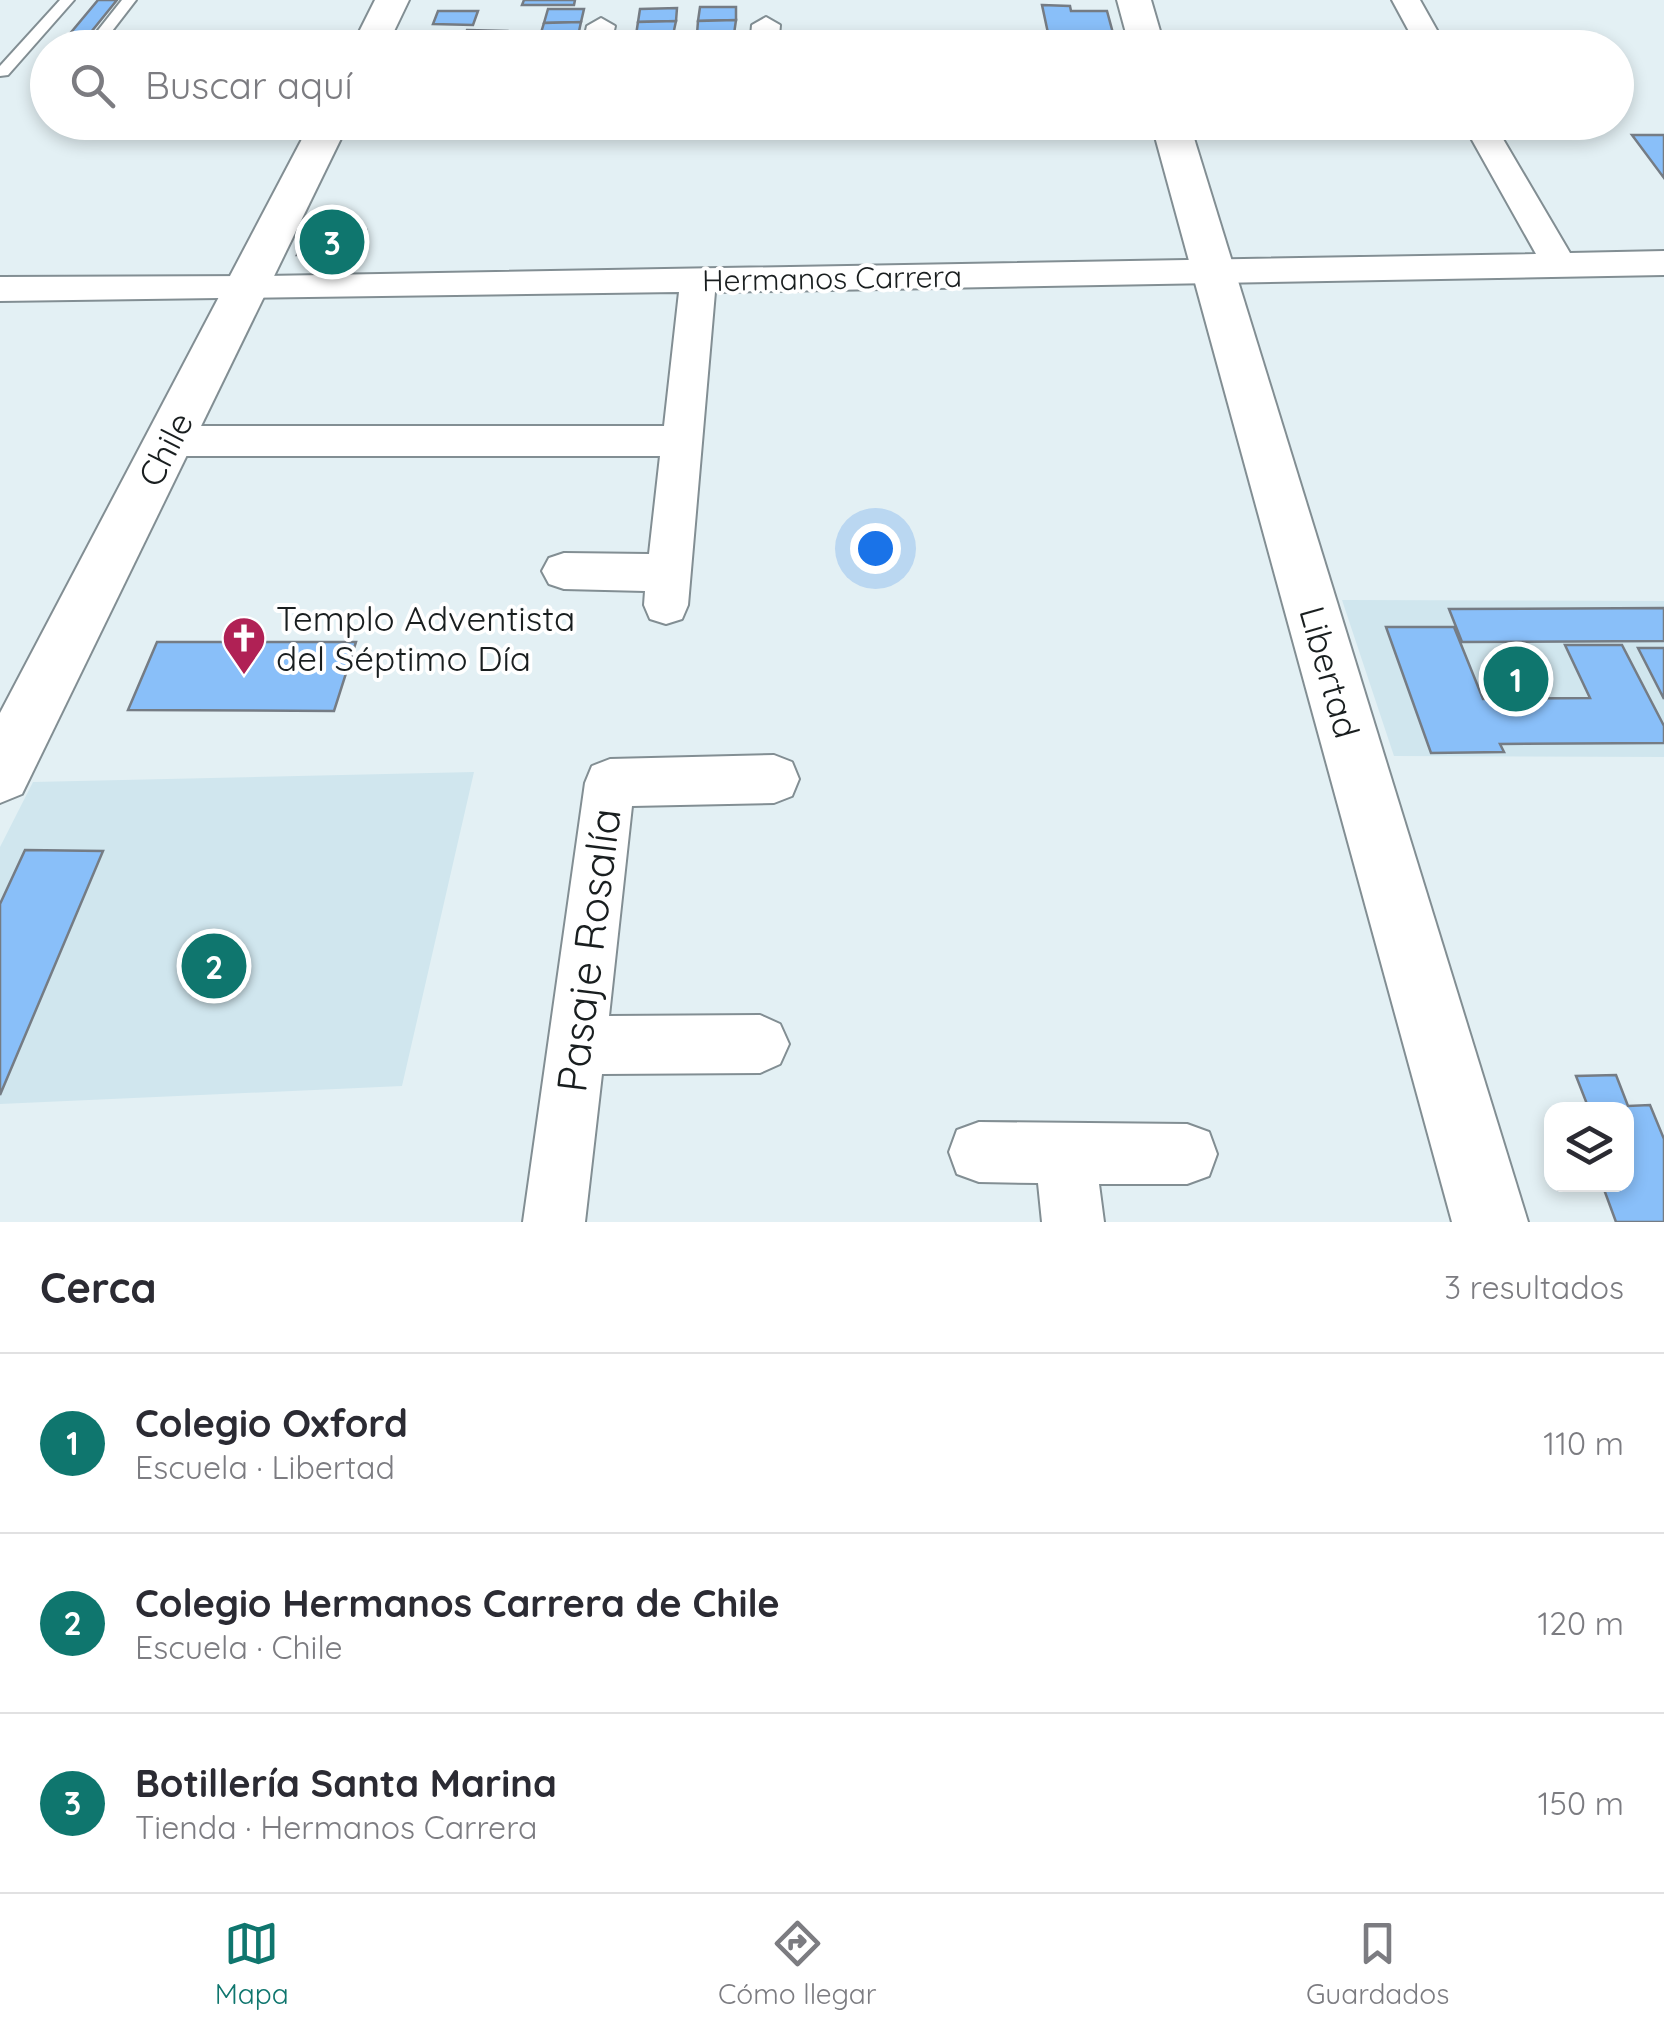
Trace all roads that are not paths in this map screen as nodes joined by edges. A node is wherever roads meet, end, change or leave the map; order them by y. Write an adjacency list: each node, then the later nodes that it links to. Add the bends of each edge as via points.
1 (67, 0): 6 (lane)
2 (128, 0): 7 (lane)
3 (392, 0): 8 (street)
4 (1134, 0): 9 (street)
5 (1406, 0): 10 (street)
6 (40, 30)
7 (104, 30)
8 (377, 30)
9 (1143, 30)
10 (1423, 30)
11 (30, 41): 12 (lane)
12 (2, 72)
13 (321, 140): 20 (street, Chile)
14 (1175, 140): 18 (street, Libertad)
15 (1486, 140): 17 (street)
16 (1664, 263): 17 (street, Hermanos Carrera)
17 (1558, 264): 18 (street, Hermanos Carrera)
18 (1212, 270): 19 (street, Hermanos Carrera); 34 (street, Libertad)
19 (698, 280): 20 (street, Hermanos Carrera); 23 (street)
20 (246, 288): 21 (street, Hermanos Carrera); 22 (street, Chile)
21 (0, 289)
22 (169, 441): 23 (street); 25 (street, Chile)
23 (684, 441): 24 (street, via 668,589)
24 (564, 571)
25 (0, 774)
26 (774, 779): 28 (street, Pasaje Rosalía, via 610,783)
27 (760, 1044): 28 (street)
28 (576, 1045): 32 (street, Pasaje Rosalía)
29 (978, 1152): 30 (street)
30 (1065, 1153): 31 (street); 33 (street)
31 (1187, 1154)
32 (554, 1222)
33 (1073, 1222)
34 (1490, 1222)

